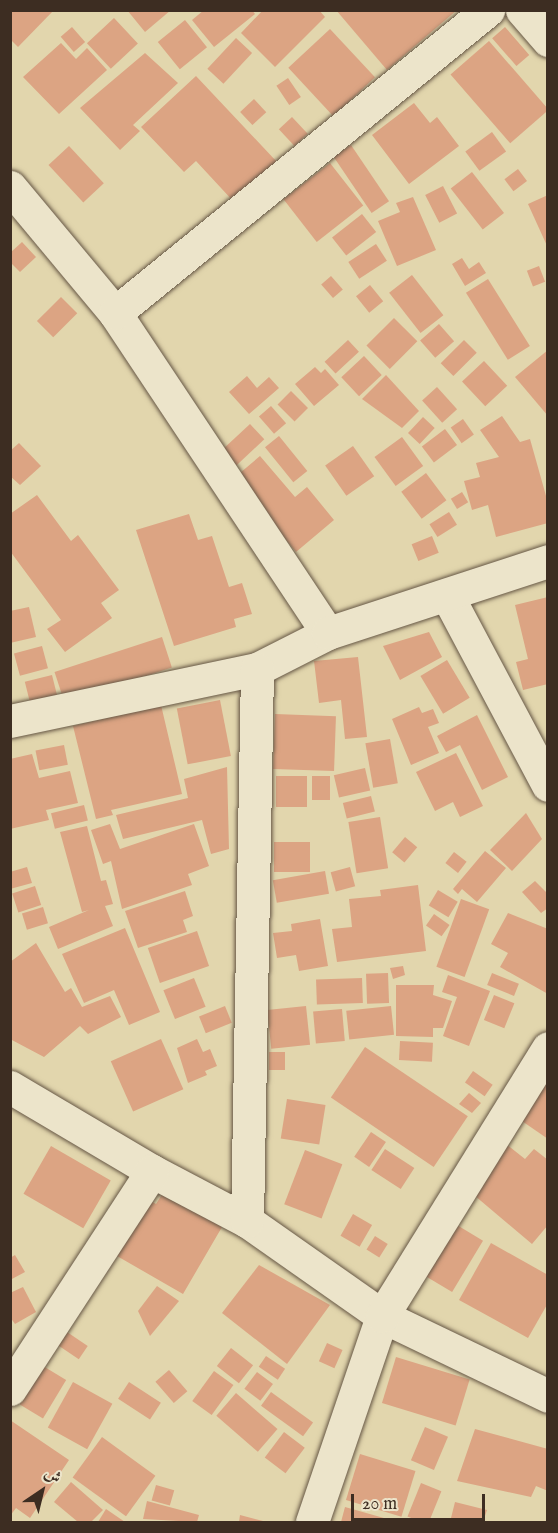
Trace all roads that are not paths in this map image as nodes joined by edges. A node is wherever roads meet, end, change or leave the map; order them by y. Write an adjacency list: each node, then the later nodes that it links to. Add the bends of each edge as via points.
1 (488, 10): 5 (street)
2 (522, 10): 3 (street)
3 (548, 40)
4 (17, 209): 5 (street)
5 (115, 313): 8 (street)
6 (548, 561): 7 (street)
7 (447, 595): 8 (street); 11 (street)
8 (328, 633): 9 (street)
9 (257, 669): 10 (street); 15 (street)
10 (10, 721)
11 (548, 785)
12 (548, 1048): 16 (street)
13 (10, 1087): 14 (street)
14 (152, 1171): 15 (street); 17 (street)
15 (247, 1221): 16 (street)
16 (382, 1316): 18 (street); 19 (street)
17 (10, 1389)
18 (548, 1396)
19 (312, 1522)

